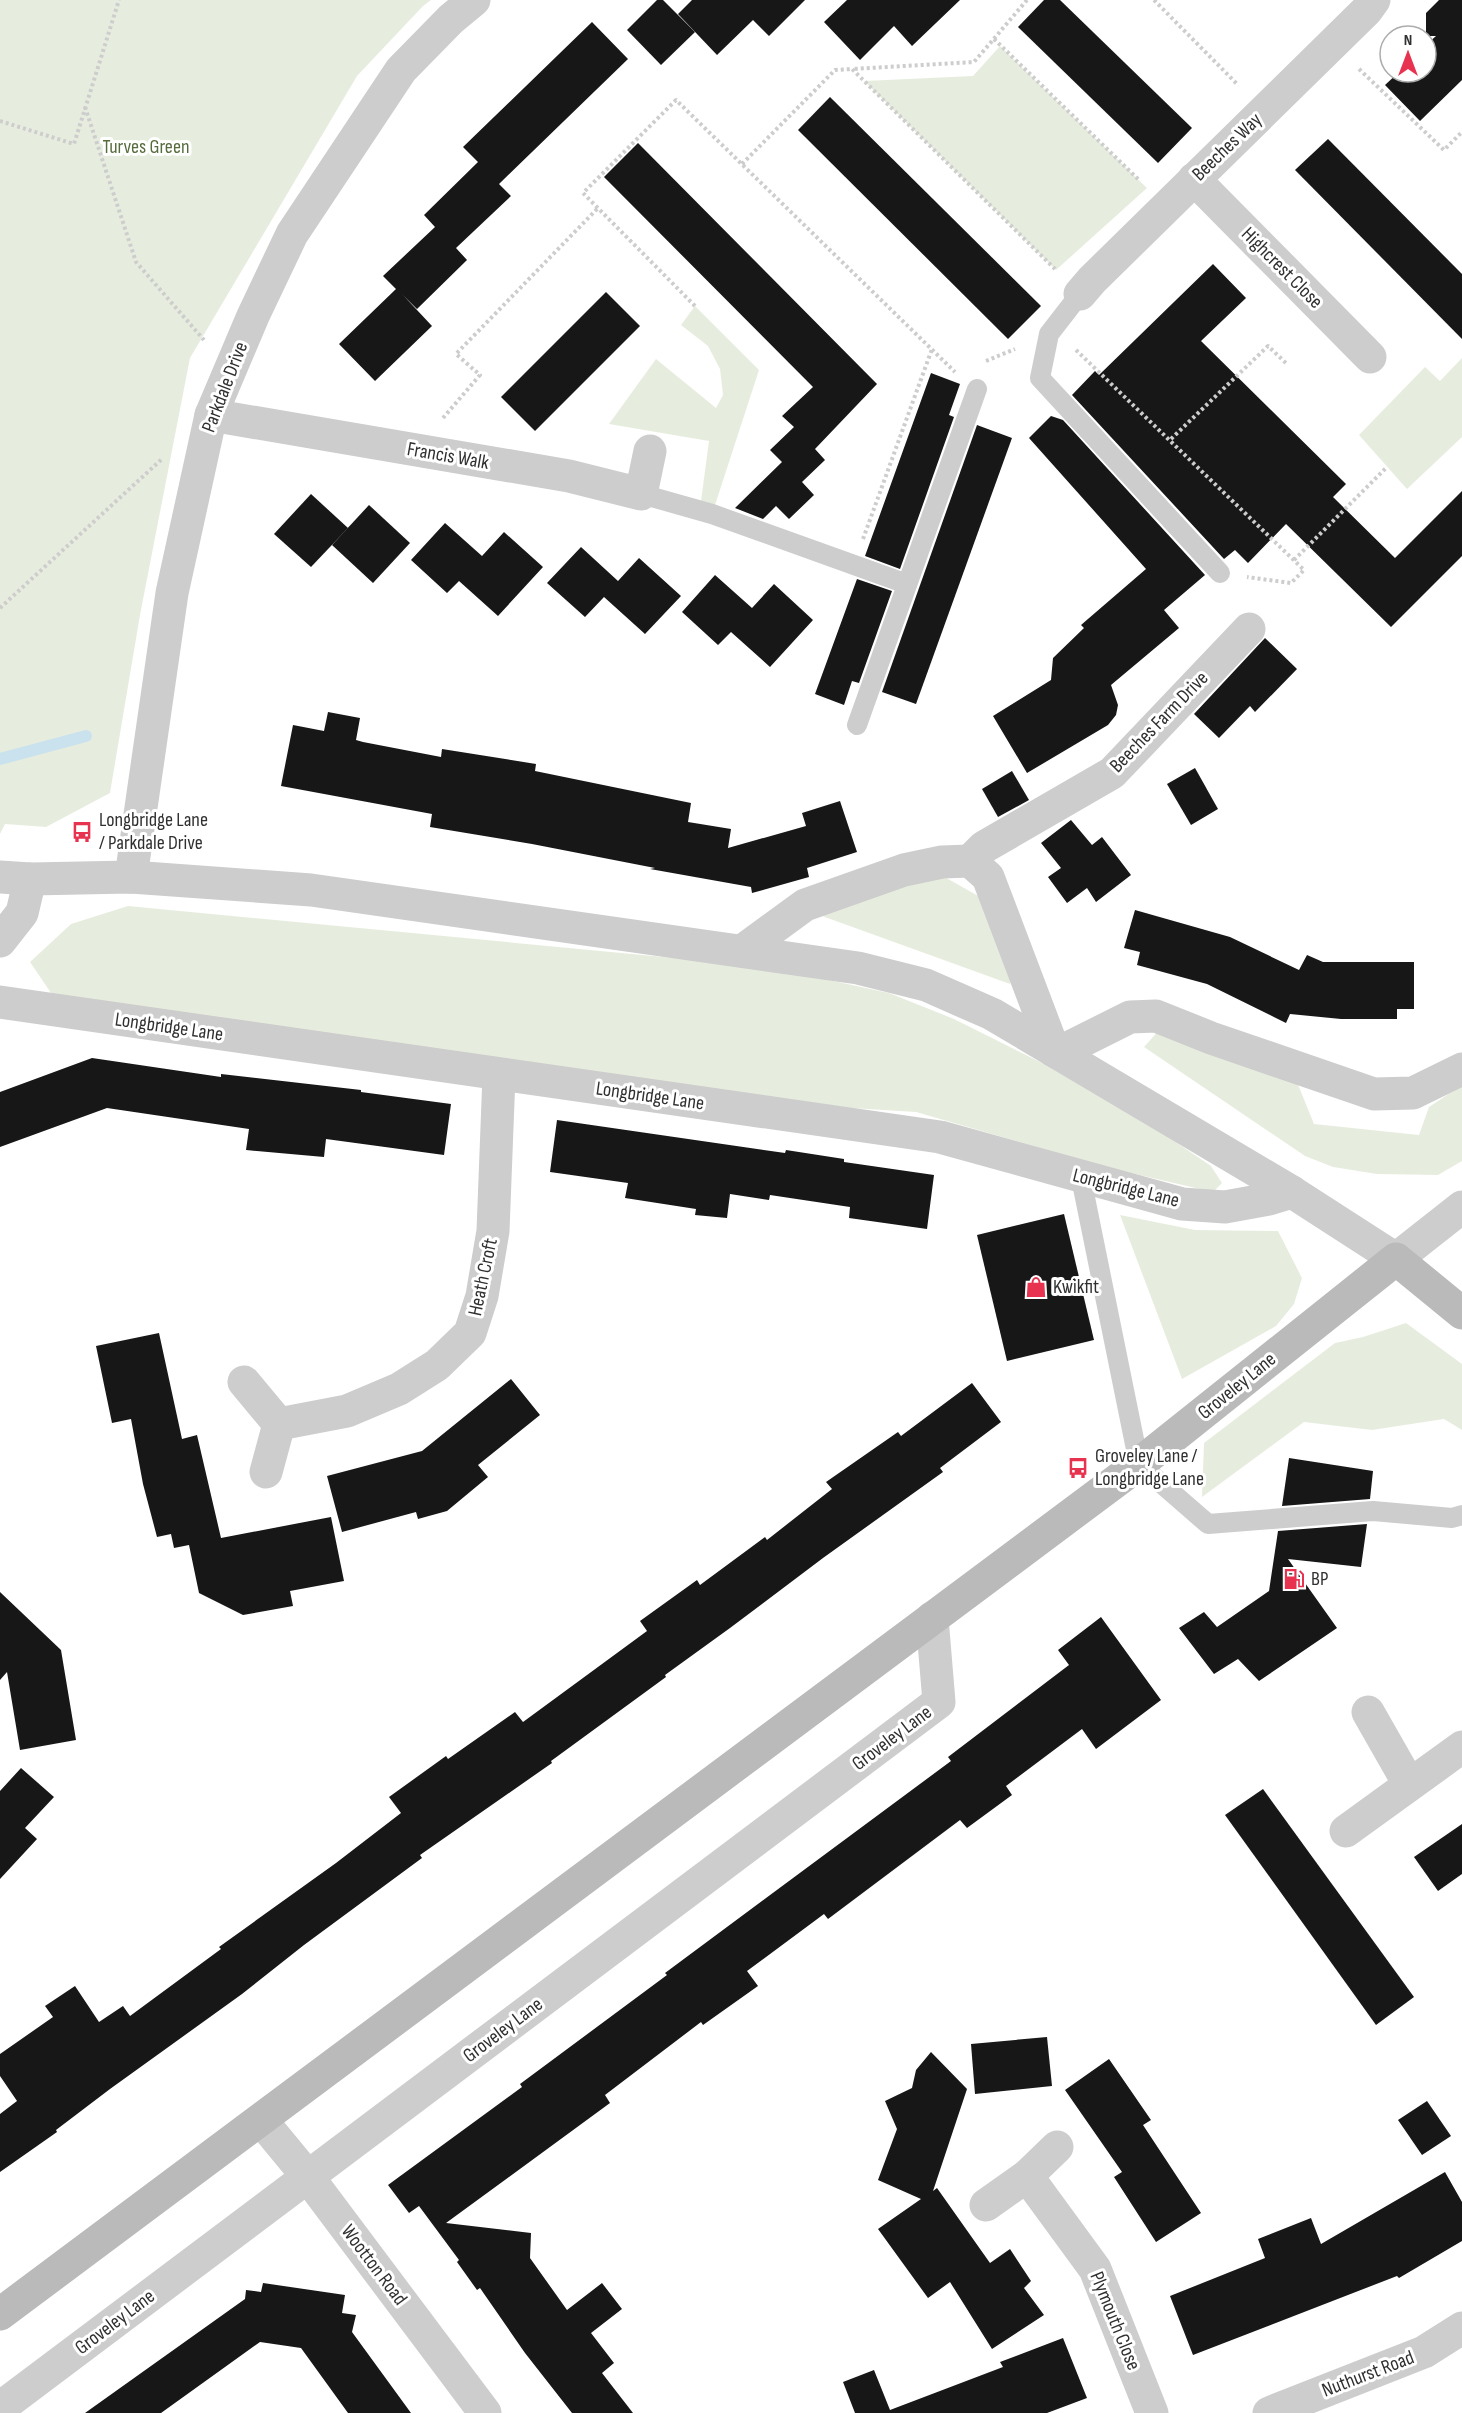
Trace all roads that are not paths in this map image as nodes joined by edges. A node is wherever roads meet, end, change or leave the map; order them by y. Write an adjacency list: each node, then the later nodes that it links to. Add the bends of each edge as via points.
1 (474, 0): 7 (street, Parkdale Drive, via 400,70 292,234)
2 (1374, 0): 3 (street, Beeches Way)
3 (1194, 179): 4 (street, Beeches Way); 5 (street, Highcrest Close)
4 (1080, 294): 10 (lane, via 1051,331 1040,378)
5 (1370, 357)
6 (977, 389): 11 (lane)
7 (211, 416): 9 (street, Francis Walk, via 569,477); 15 (street, Parkdale Drive, via 172,593)
8 (650, 451): 9 (street)
9 (641, 494): 11 (lane, via 712,514)
10 (1220, 573)
11 (907, 584): 13 (lane)
12 (1249, 628): 14 (street, Beeches Farm Drive, via 1112,773 984,847)
13 (857, 725)
14 (970, 861): 18 (street, via 904,870 805,905); 20 (street, via 988,877)
15 (131, 877): 16 (street); 18 (street, via 311,890)
16 (15, 878): 17 (street, via 22,913)
17 (0, 941)
18 (741, 951): 20 (street, via 858,968 926,985 992,1014)
19 (0, 1002): 22 (street, Longbridge Lane)
20 (1056, 1052): 21 (street, via 1130,1017 1156,1016 1374,1094 1413,1093); 24 (street)
21 (1462, 1069)
22 (499, 1075): 23 (street, Longbridge Lane, via 940,1137); 29 (street, Heath Croft, via 493,1232 482,1296 470,1334 437,1365 399,1389 347,1411)
23 (1081, 1178): 24 (street, Longbridge Lane, via 1182,1204 1225,1207); 30 (lane)
24 (1292, 1192): 26 (street)
25 (1462, 1207): 26 (street)
26 (1396, 1259): 27 (main road); 30 (main road, Groveley Lane)
27 (1462, 1313)
28 (244, 1382): 29 (street)
29 (279, 1424): 31 (street)
30 (1139, 1464): 32 (lane, via 1208,1524 1373,1511 1452,1518); 33 (main road, Groveley Lane)
31 (266, 1472)
32 (1462, 1515)
33 (932, 1618): 38 (main road, Groveley Lane); 41 (street, Groveley Lane, via 939,1702)
34 (1368, 1712): 36 (street)
35 (1462, 1747): 36 (street)
36 (1409, 1784): 37 (street)
37 (1346, 1831)
38 (261, 2120): 41 (street, Wootton Road); 43 (main road, Groveley Lane)
39 (1057, 2148): 40 (street)
40 (1027, 2176): 42 (street); 47 (street, Plymouth Close, via 1095,2269)
41 (308, 2177): 45 (street, Groveley Lane); 46 (street, Wootton Road)
42 (986, 2205)
43 (0, 2314)
44 (1462, 2328): 48 (street, Nuthurst Road, via 1424,2352)
45 (0, 2408)
46 (485, 2413)
47 (1152, 2413)
48 (1269, 2413)

